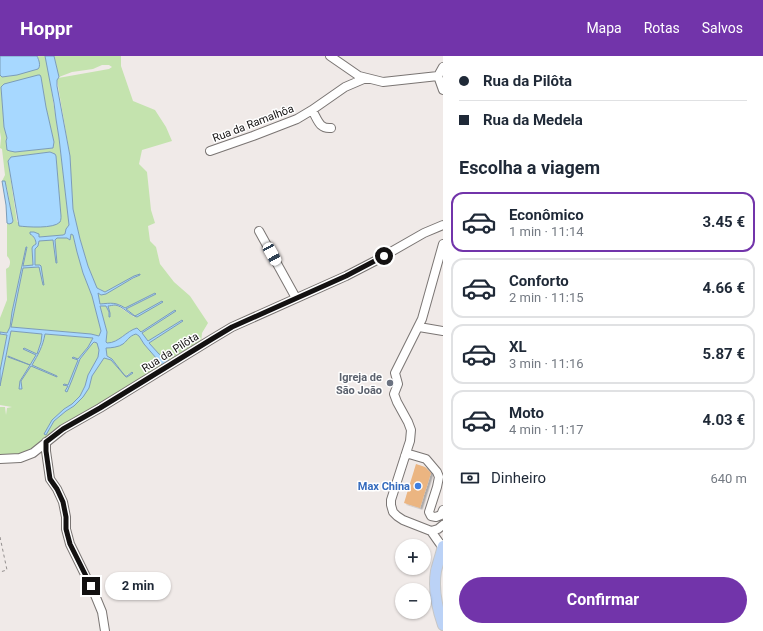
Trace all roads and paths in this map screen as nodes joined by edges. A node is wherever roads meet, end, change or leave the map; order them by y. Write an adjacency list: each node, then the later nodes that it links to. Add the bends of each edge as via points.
1 (330, 56): 4 (street)
2 (443, 67): 3 (street)
3 (438, 76): 4 (street, via 383,82); 5 (street)
4 (366, 78): 6 (street, Rua da Ramalhôa, via 345,87)
5 (443, 90)
6 (312, 110): 7 (street, via 321,127); 8 (street, Rua da Ramalhôa, via 277,127)
7 (331, 128)
8 (210, 151)
9 (443, 224): 12 (street, Rua da Pilôta, via 375,261)
10 (259, 231): 12 (street)
11 (443, 244): 13 (street)
12 (296, 298): 15 (street, Rua da Pilôta, via 232,327 63,429)
13 (419, 327): 14 (street); 16 (street, via 395,373 398,384 394,394 396,402 411,430)
14 (443, 331)
15 (46, 442): 18 (street, Rua da Pilôta, via 33,453 20,458); 27 (street, via 50,479 63,502 70,544 102,612)
16 (408, 447): 17 (street); 19 (street, via 427,456)
17 (405, 456): 20 (street, via 409,454 426,459 438,472 438,482 429,512 431,516 436,517 441,515); 22 (street, via 392,500 392,512 403,520)
18 (0, 459)
19 (443, 476)
20 (443, 510)
21 (443, 526): 22 (street)
22 (431, 531): 24 (street)
23 (0, 537): 25 (path, via 7,570)
24 (443, 547): 26 (main road, via 436,572 435,596)
25 (0, 572)
26 (443, 625)
27 (105, 631)

